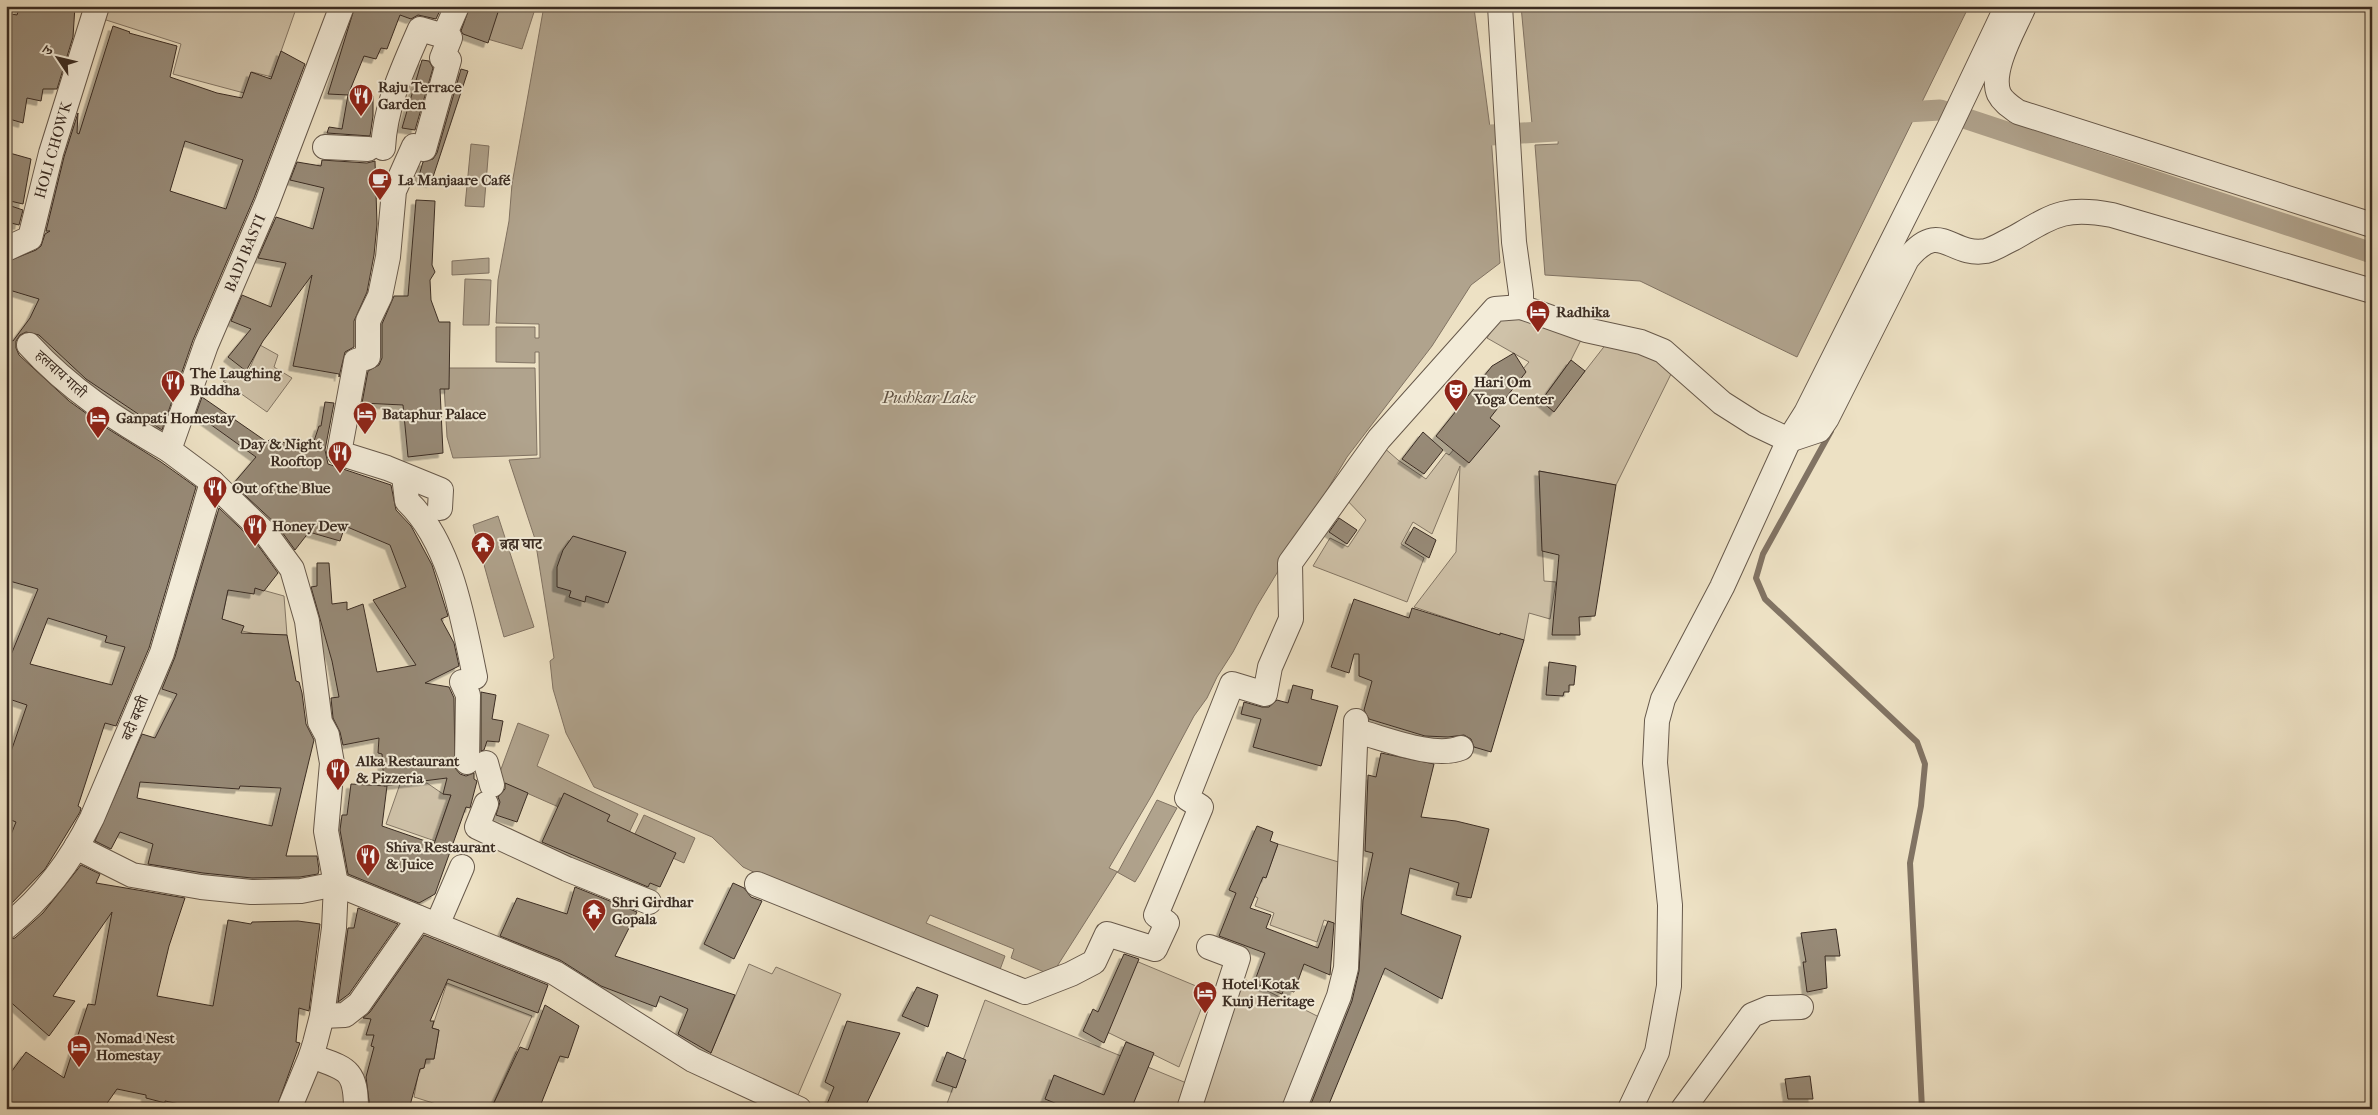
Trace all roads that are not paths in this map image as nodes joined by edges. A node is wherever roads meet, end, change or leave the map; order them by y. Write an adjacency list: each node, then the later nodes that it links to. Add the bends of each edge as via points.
1 (97, 6): 10 (street, HOLI CHOWK, via 51,153 30,238)
2 (342, 6): 15 (street, BADI BASTI, via 267,203 206,345)
3 (457, 6): 8 (street, via 444,36 420,29 401,70 376,149)
4 (1500, 6): 12 (street, via 1514,242)
5 (2007, 6): 14 (street, via 1806,413)
6 (2024, 6): 9 (street, via 1997,69 1998,93 2018,112)
7 (450, 38): 16 (street, via 442,58 449,60 424,149 414,146 394,191 388,257 380,296 368,321 368,358 356,361 339,453)
8 (325, 147)
9 (2372, 225)
10 (6, 249)
11 (2372, 291): 14 (street, via 2086,210 2067,211 2051,217 1987,251 1967,250 1927,240 1907,259 1828,418 1819,430)
12 (1521, 300): 14 (street, via 1586,330 1641,342 1663,351 1722,403); 23 (street, via 1495,309 1379,439 1290,563 1291,619 1270,668 1265,694 1232,684 1187,798 1201,808 1156,915 1167,923 1155,949 1107,934 1094,962 1025,992)
13 (29, 345): 15 (street, हलवाय गाती, via 83,395 120,422)
14 (1789, 440): 36 (street, via 1722,587 1663,699 1657,721 1655,763 1670,905 1669,986 1657,1052)
15 (169, 450): 17 (street)
16 (404, 476): 18 (street, via 441,490); 24 (street, via 407,501 420,513 444,554 468,680 466,739 483,779 477,827 567,870)
17 (212, 482): 20 (street, बदी बस्ती, via 162,653 128,736); 22 (street, via 268,535 292,569 307,621 320,722 332,763 326,831)
18 (440, 508)
19 (1461, 748): 35 (street, via 1442,752 1425,750 1356,726 1346,968 1339,996)
20 (76, 847): 22 (street, via 132,875 200,887 251,892 301,890); 26 (street, बदी बस्ती, via 32,906)
21 (462, 867): 25 (street)
22 (336, 884): 25 (street); 29 (street, via 334,928)
23 (757, 884)
24 (649, 902)
25 (428, 921): 29 (street, via 359,1004 345,1015); 33 (street, via 555,973 693,1060)
26 (6, 927)
27 (1209, 947): 34 (street, via 1238,958)
28 (1801, 1007): 37 (street, via 1769,1008 1752,1015)
29 (322, 1016): 30 (street)
30 (311, 1056): 31 (street); 32 (street, via 344,1068 356,1088)
31 (289, 1109)
32 (356, 1109)
33 (799, 1109)
34 (1189, 1109)
35 (1294, 1109)
36 (1630, 1109)
37 (1682, 1109)

